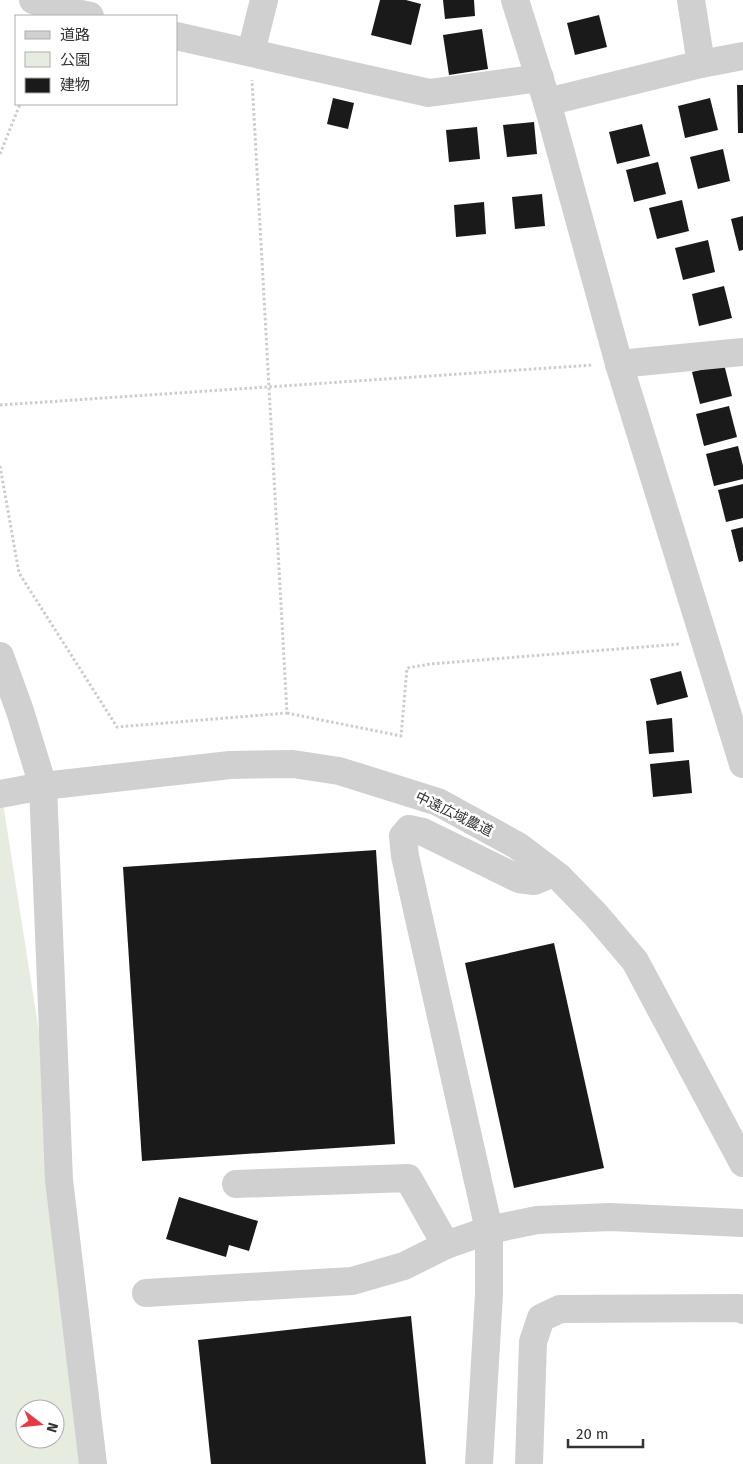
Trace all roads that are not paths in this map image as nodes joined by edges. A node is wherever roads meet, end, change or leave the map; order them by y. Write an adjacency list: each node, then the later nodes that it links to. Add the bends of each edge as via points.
1 (264, 0): 7 (street)
2 (516, 0): 10 (street)
3 (690, 0): 9 (street)
4 (51, 3): 5 (street)
5 (87, 15)
6 (178, 36): 7 (street)
7 (251, 52): 10 (street, via 428,93)
8 (743, 56): 9 (street)
9 (701, 64): 10 (street)
10 (543, 90): 12 (street)
11 (743, 352): 12 (street)
12 (619, 364): 14 (street)
13 (0, 656): 15 (street)
14 (743, 764)
15 (43, 786): 16 (street, 中遠広域農道); 17 (street, 中遠広域農道, via 230,765 293,764 340,771 438,802 518,846); 25 (street, via 59,1180)
16 (6, 793)
17 (553, 872): 18 (street, 中遠広域農道, via 635,961); 21 (street, via 534,881 518,879 423,832 409,829 403,836)
18 (743, 1163)
19 (236, 1184): 22 (street, via 408,1178)
20 (743, 1223): 21 (street, via 610,1217 537,1220)
21 (490, 1230): 22 (street); 26 (street)
22 (446, 1245): 23 (street, via 404,1266 352,1281)
23 (146, 1292)
24 (743, 1310): 27 (street, via 560,1309 541,1318 534,1342)
25 (94, 1464)
26 (479, 1464)
27 (530, 1464)

